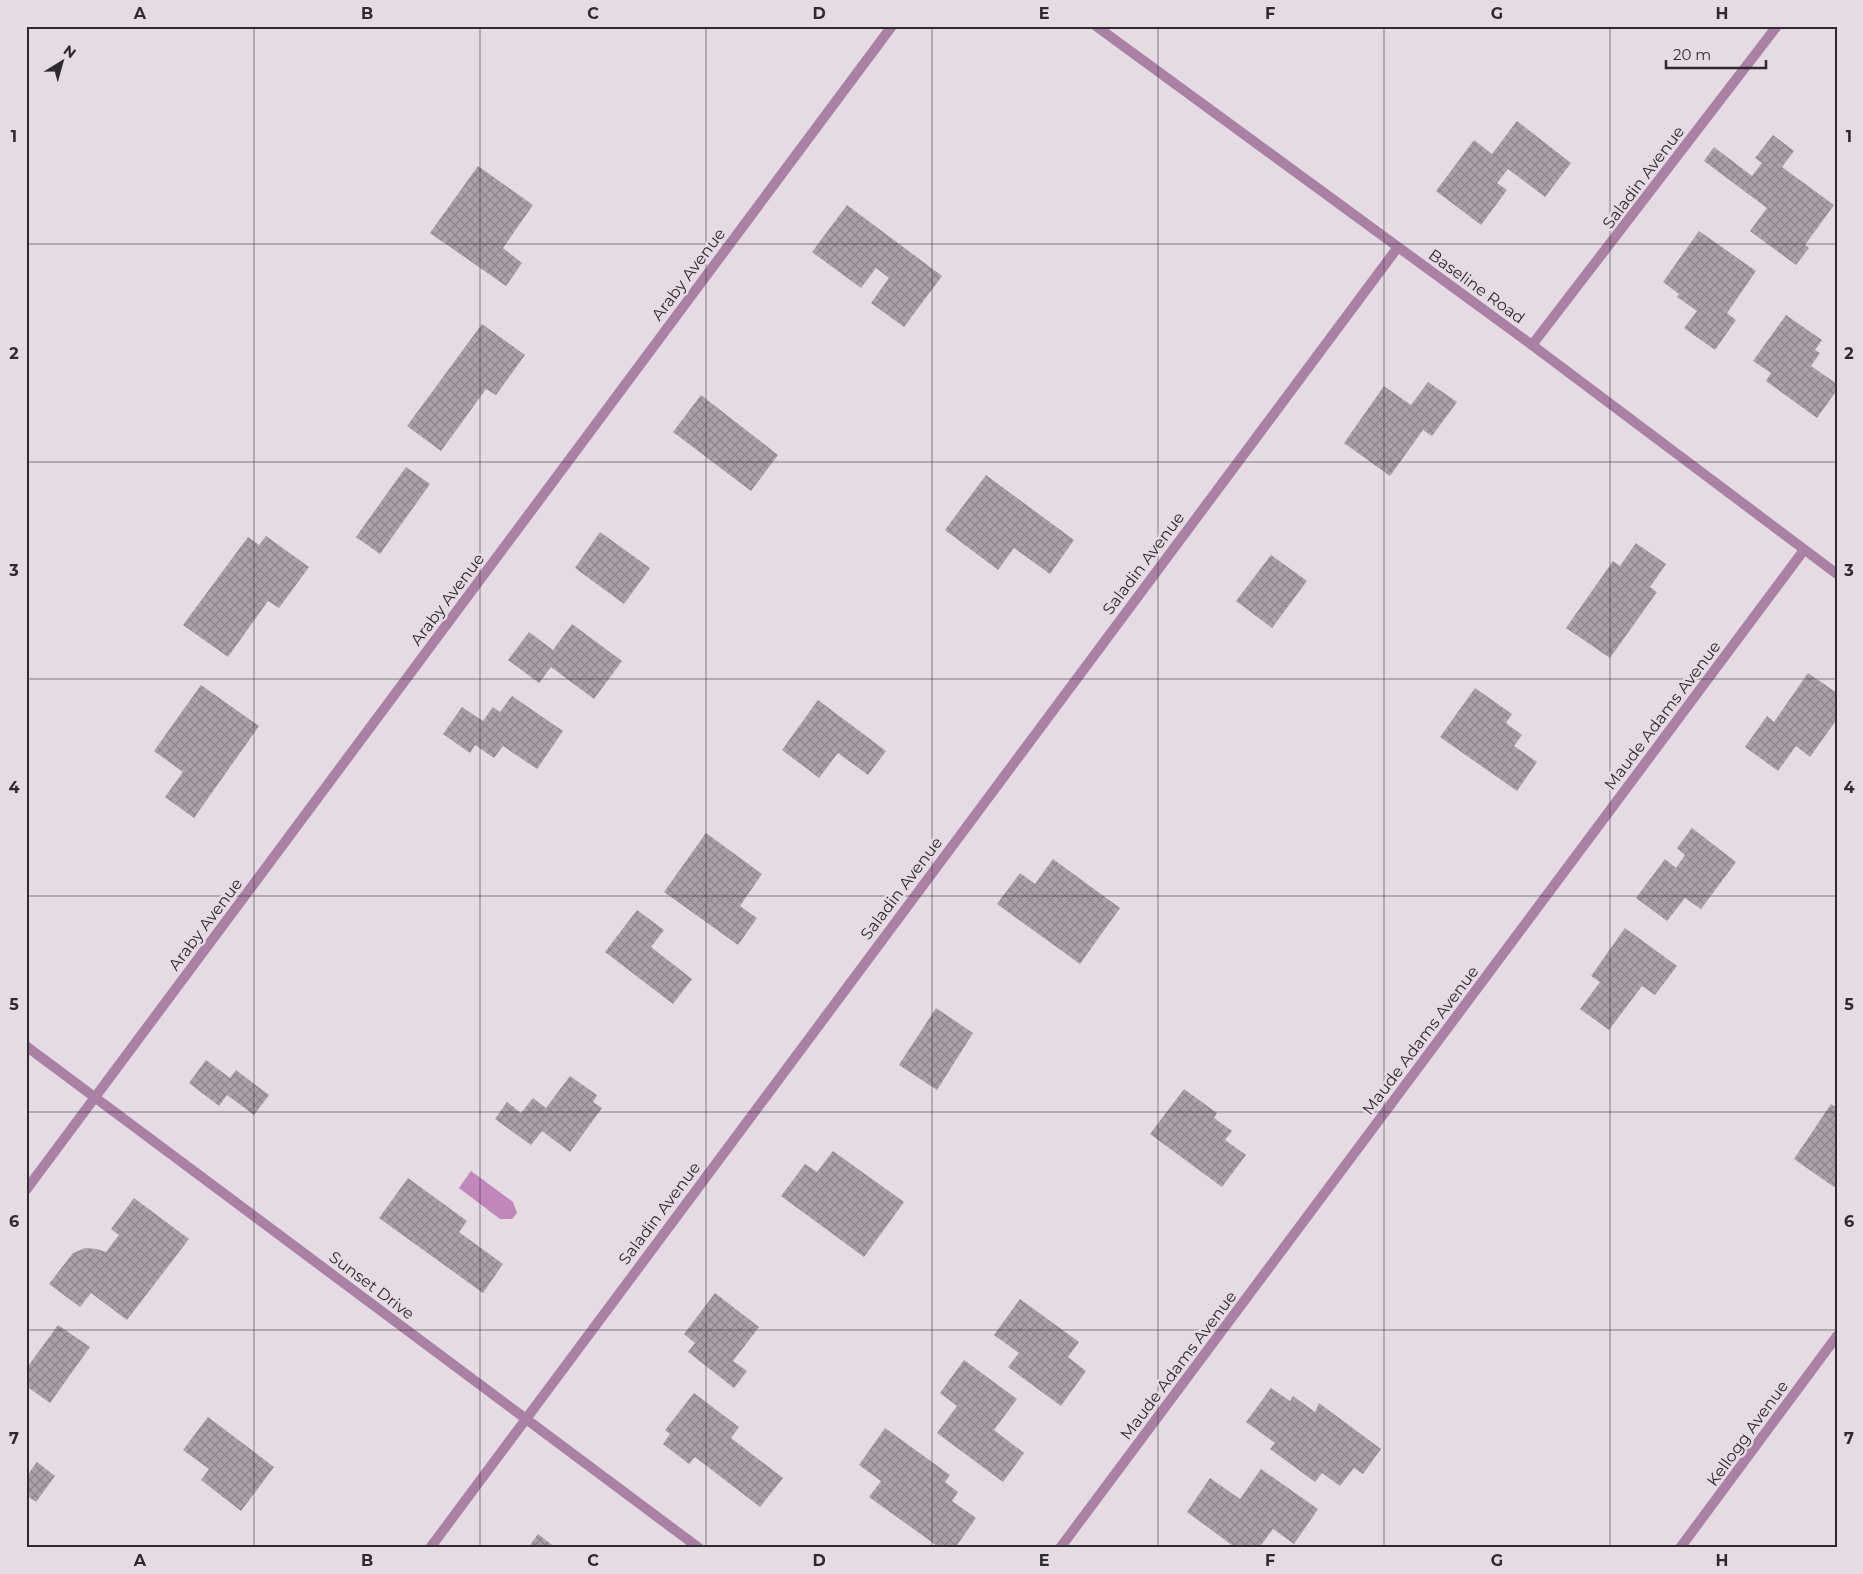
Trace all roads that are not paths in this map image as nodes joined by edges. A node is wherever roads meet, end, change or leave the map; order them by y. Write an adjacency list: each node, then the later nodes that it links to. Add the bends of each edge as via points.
1 (892, 26): 9 (street, Araby Avenue)
2 (1096, 26): 4 (street, Baseline Road)
3 (1777, 26): 5 (street, Saladin Avenue)
4 (1398, 247): 5 (street, Baseline Road); 12 (street, Saladin Avenue)
5 (1532, 345): 6 (street, Baseline Road)
6 (1804, 550): 7 (street, Baseline Road); 15 (street, Maude Adams Avenue)
7 (1837, 574)
8 (26, 1046): 9 (street, Sunset Drive)
9 (95, 1096): 10 (street, Araby Avenue); 12 (street, Sunset Drive)
10 (26, 1190)
11 (1837, 1336): 16 (street, Kellogg Avenue)
12 (525, 1419): 13 (street, Saladin Avenue); 14 (street, Sunset Drive)
13 (430, 1548)
14 (700, 1548)
15 (1060, 1548)
16 (1680, 1548)

